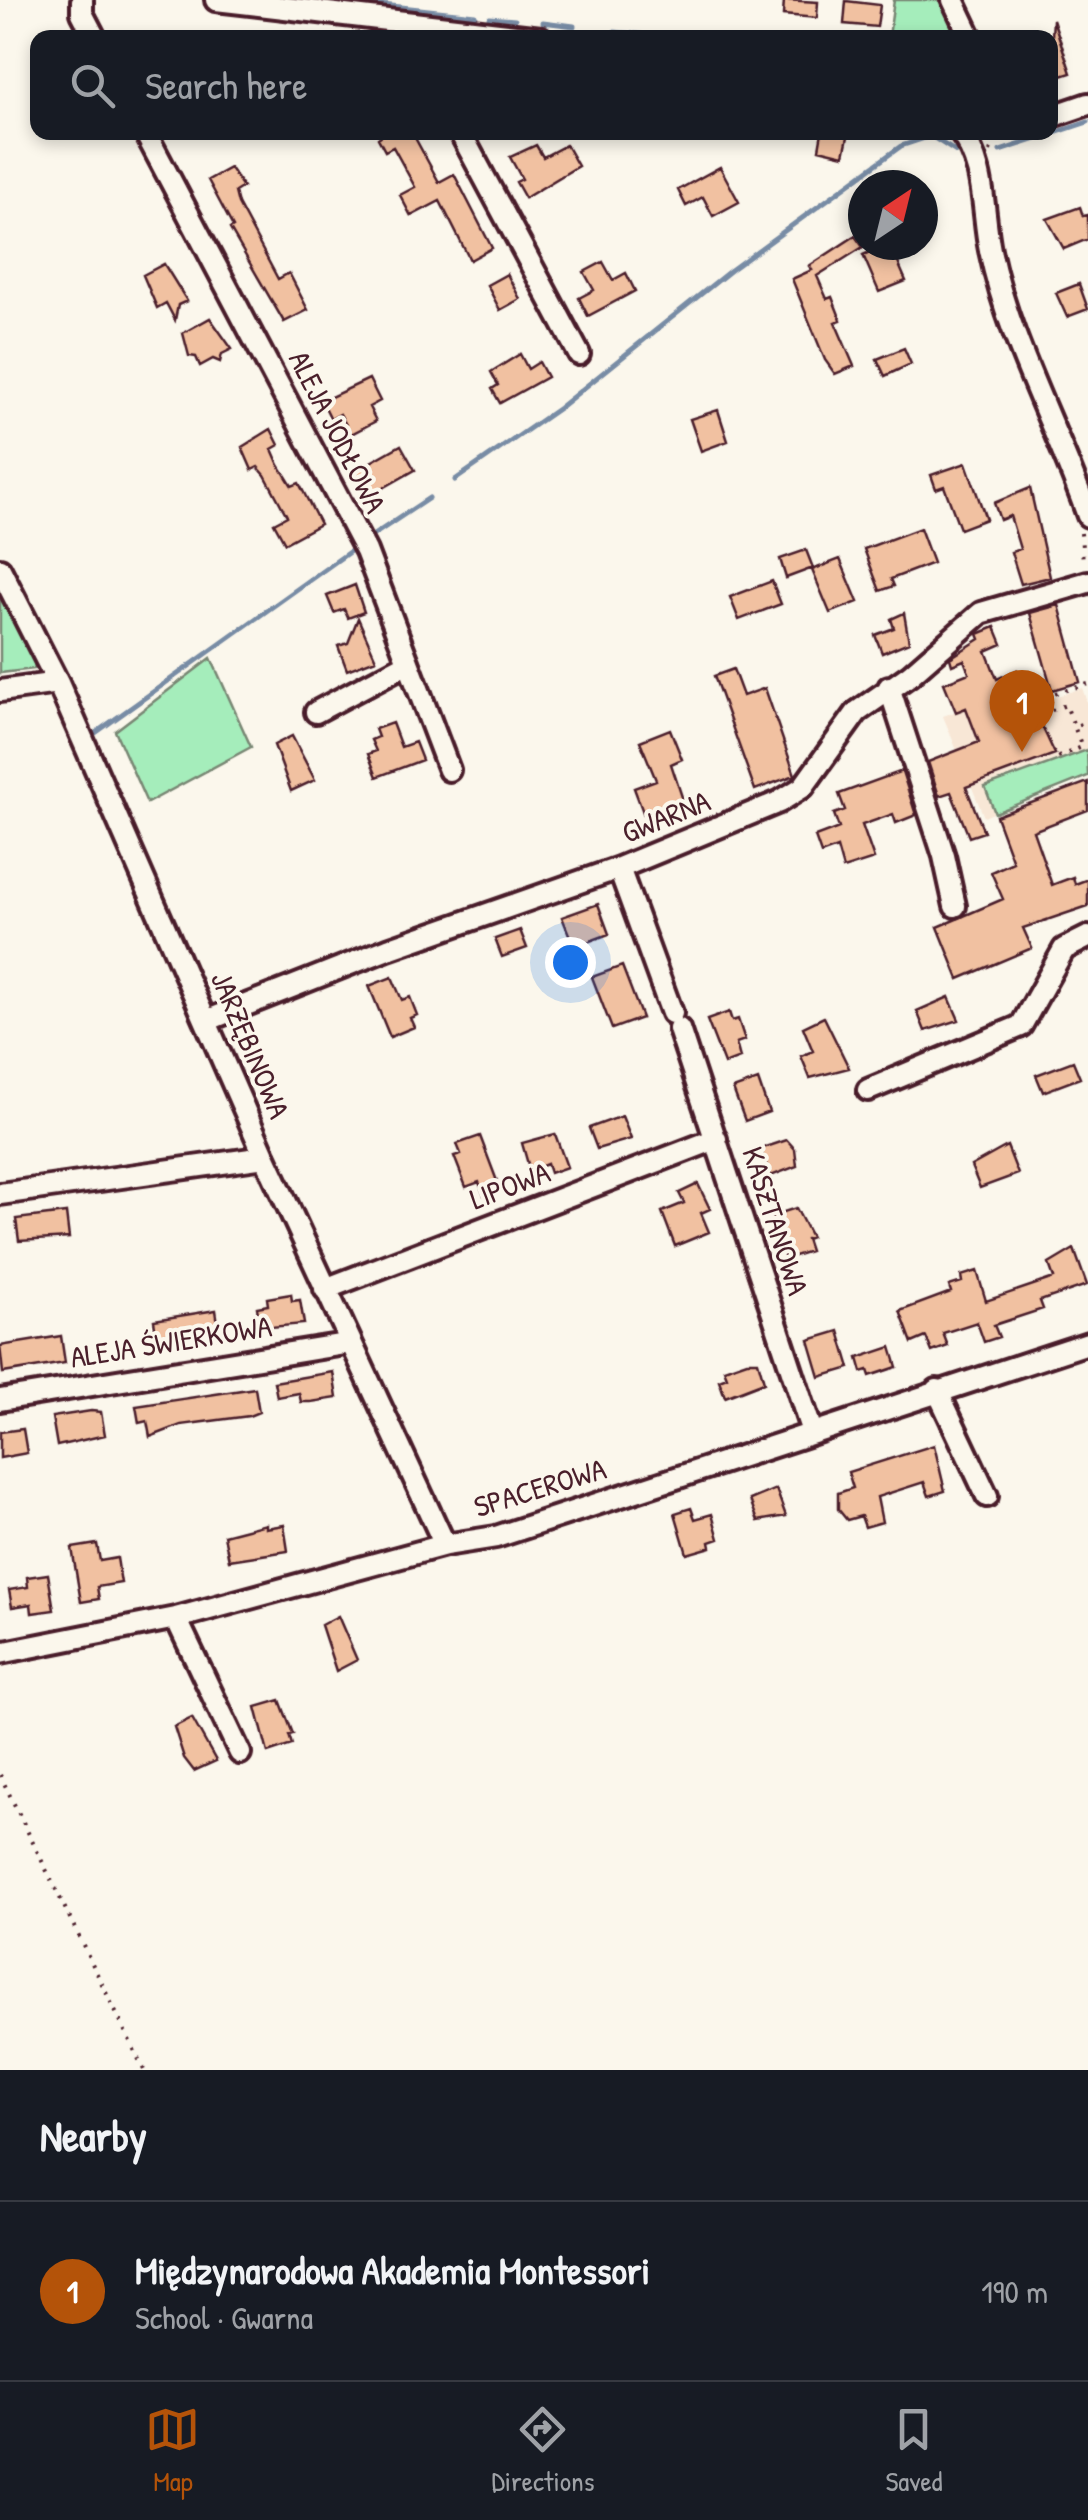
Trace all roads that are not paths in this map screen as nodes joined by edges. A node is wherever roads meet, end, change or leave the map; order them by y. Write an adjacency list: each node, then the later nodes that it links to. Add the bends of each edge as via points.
1 (82, 0): 4 (street)
2 (216, 0): 5 (street)
3 (953, 0): 6 (street)
4 (91, 30)
5 (417, 30)
6 (967, 30)
7 (1088, 104): 8 (street)
8 (1058, 114)
9 (149, 140): 16 (street, ALEJA JODŁOWA, via 350,520)
10 (464, 140): 12 (street)
11 (976, 140): 13 (street, via 1001,293)
12 (578, 354)
13 (1088, 516)
14 (0, 569): 17 (street, JARZĘBINOWA)
15 (1088, 582): 18 (street, GWARNA, via 981,613)
16 (408, 663): 20 (street); 21 (street, ALEJA JODŁOWA)
17 (58, 683): 19 (street); 25 (street, JARZĘBINOWA)
18 (889, 687): 22 (street, GWARNA, via 858,712 803,787); 23 (street)
19 (0, 691)
20 (316, 712)
21 (449, 770)
22 (620, 868): 25 (street, GWARNA); 27 (street, KASZTANOWA)
23 (955, 906)
24 (1088, 937): 26 (street, via 1064,949 1020,1026)
25 (208, 1020): 28 (street, JARZĘBINOWA)
26 (868, 1090)
27 (716, 1139): 30 (street, LIPOWA); 35 (street, KASZTANOWA)
28 (265, 1157): 29 (street); 30 (street, JARZĘBINOWA)
29 (0, 1194)
30 (325, 1289): 31 (street, JARZĘBINOWA)
31 (351, 1343): 34 (street, ALEJA ŚWIERKOWA); 37 (street, JARZĘBINOWA)
32 (1088, 1343): 33 (street, SPACEROWA)
33 (937, 1390): 35 (street, SPACEROWA); 36 (street)
34 (0, 1400)
35 (812, 1432): 37 (street, SPACEROWA, via 496,1537)
36 (987, 1496)
37 (445, 1545): 38 (street, SPACEROWA)
38 (176, 1618): 39 (street, SPACEROWA); 40 (street)
39 (0, 1653)
40 (240, 1753)

